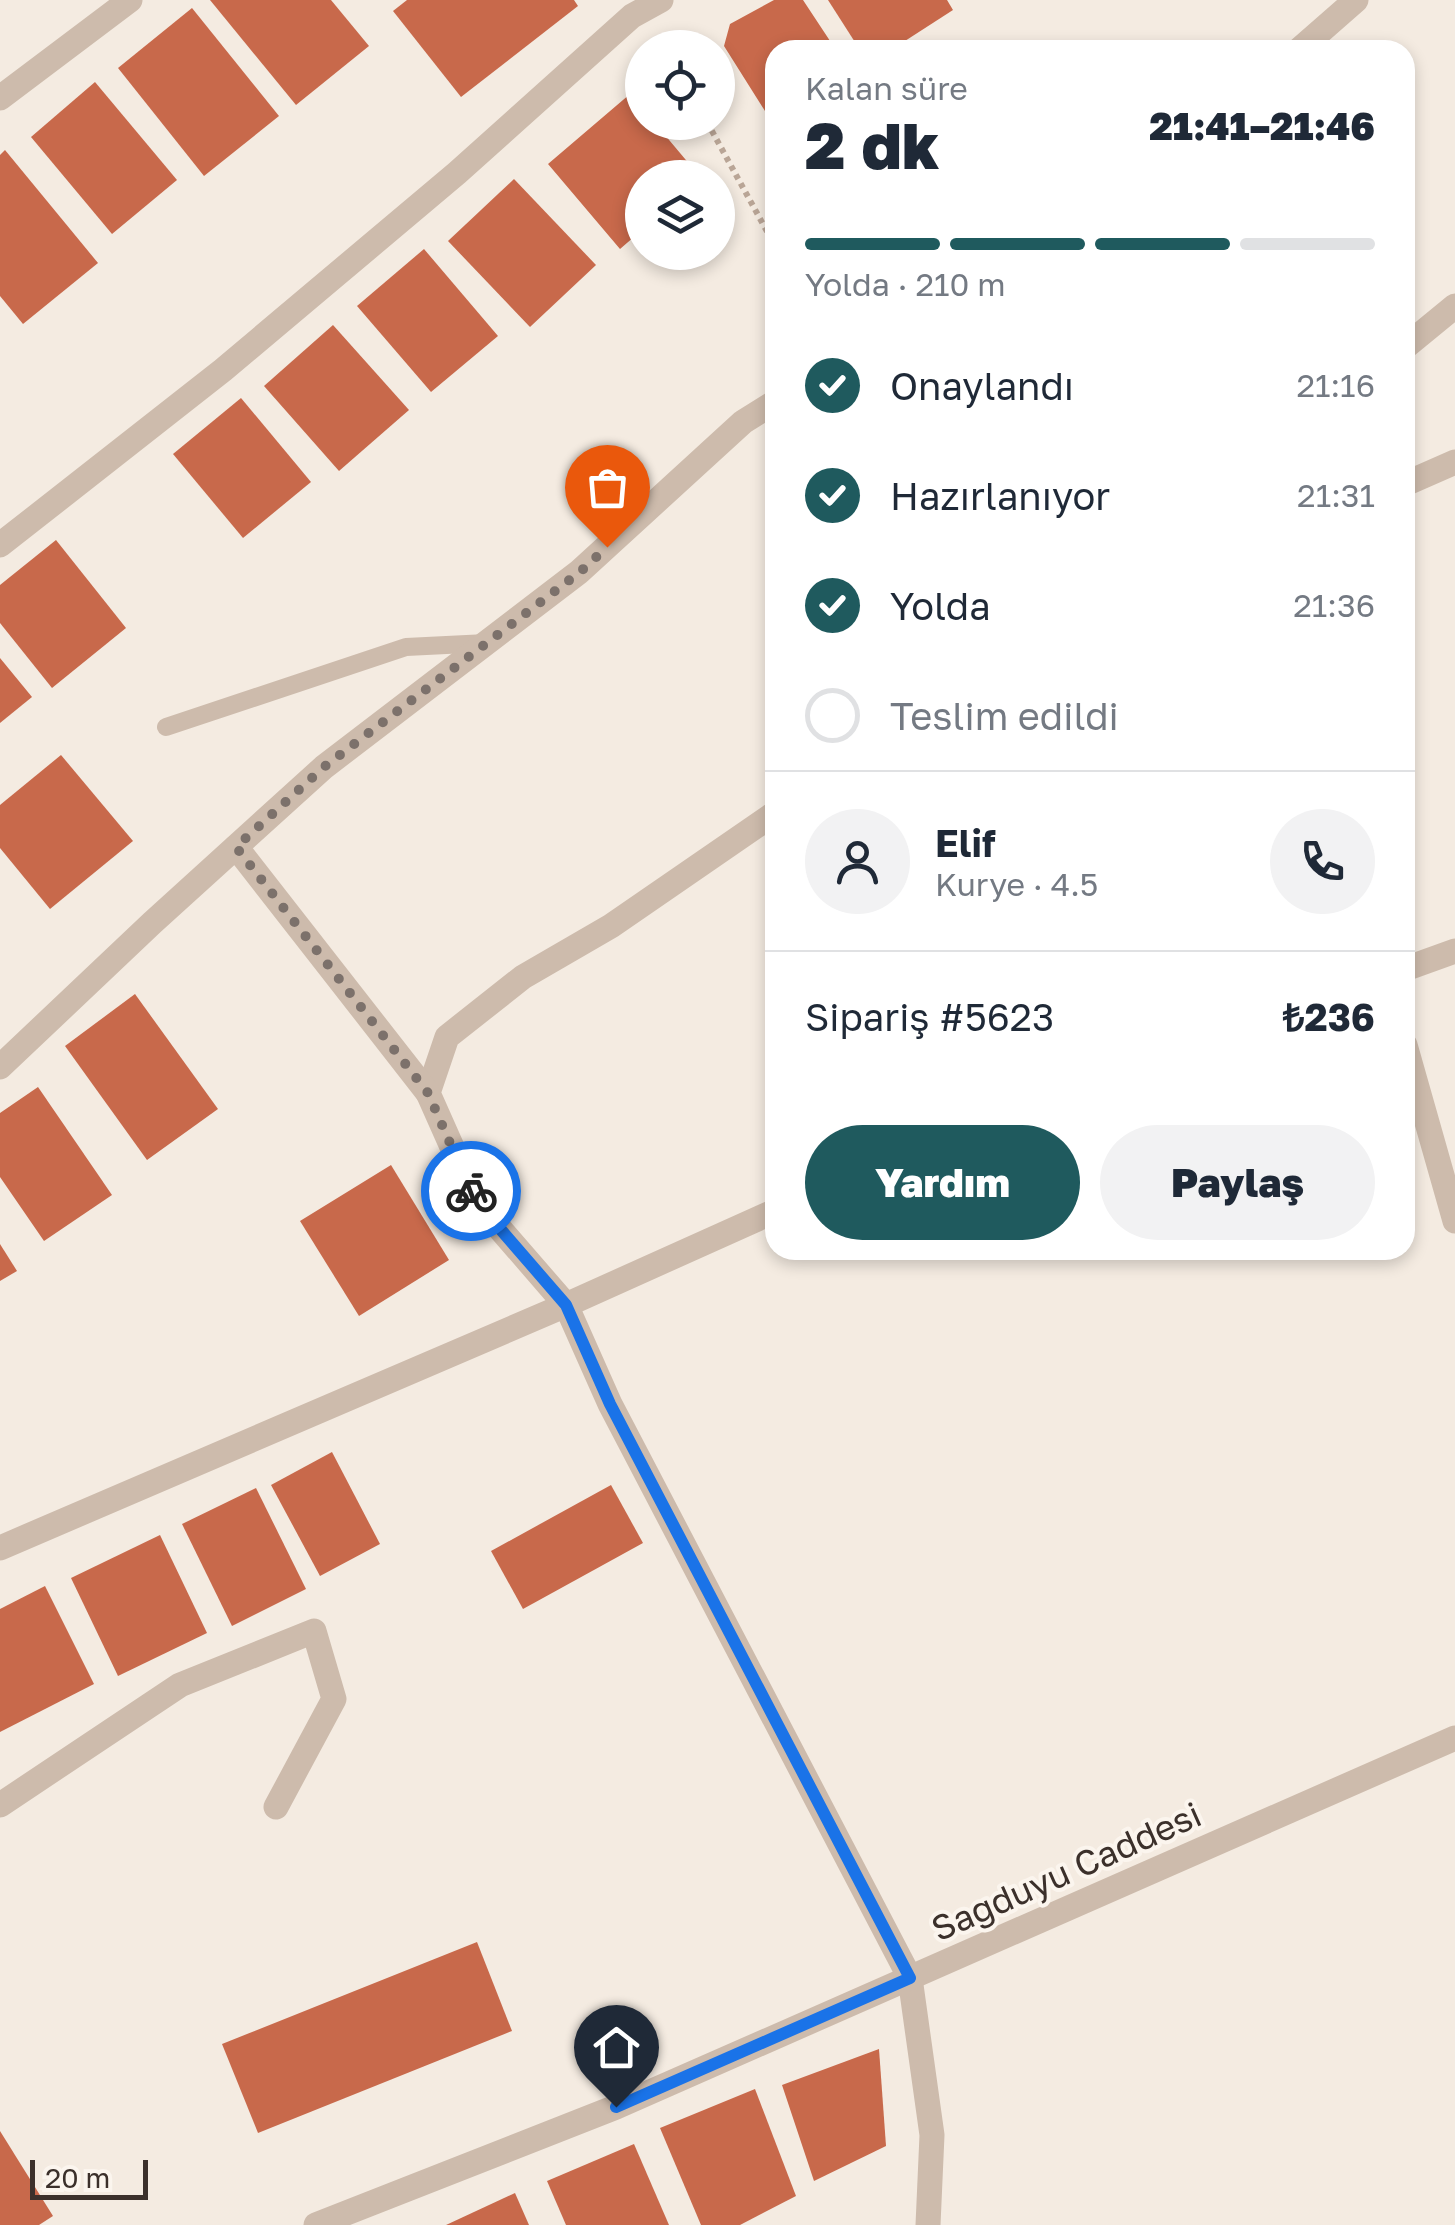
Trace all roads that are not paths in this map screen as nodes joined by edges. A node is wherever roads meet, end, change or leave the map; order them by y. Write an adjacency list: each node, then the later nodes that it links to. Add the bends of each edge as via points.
1 (130, 0): 6 (street)
2 (661, 0): 4 (street)
3 (1356, 0): 5 (street)
4 (627, 8): 12 (street, via 456,173 224,370)
5 (1310, 40)
6 (0, 98)
7 (1455, 306): 8 (street)
8 (1415, 339)
9 (765, 408): 13 (street, via 580,572)
10 (1455, 462): 11 (street)
11 (1415, 480)
12 (0, 546)
13 (487, 642): 14 (lane, via 406,647); 16 (street, via 324,767)
14 (166, 727)
15 (765, 820): 21 (street, via 611,926 522,977 447,1037)
16 (236, 847): 19 (street); 21 (street)
17 (1455, 951): 18 (street)
18 (1415, 965)
19 (0, 1067)
20 (1415, 1079): 23 (street)
21 (428, 1093): 24 (street, via 476,1201)
22 (765, 1215): 24 (street)
23 (1455, 1220)
24 (566, 1305): 25 (street); 29 (street, via 610,1404)
25 (0, 1548)
26 (1455, 1738): 29 (street, Sağduyu Caddesi)
27 (0, 1804): 28 (street, via 180,1684 314,1632 334,1699)
28 (276, 1806)
29 (910, 1978): 30 (street, Sağduyu Caddesi, via 616,2107); 31 (street, via 932,2135)
30 (316, 2225)
31 (928, 2225)

